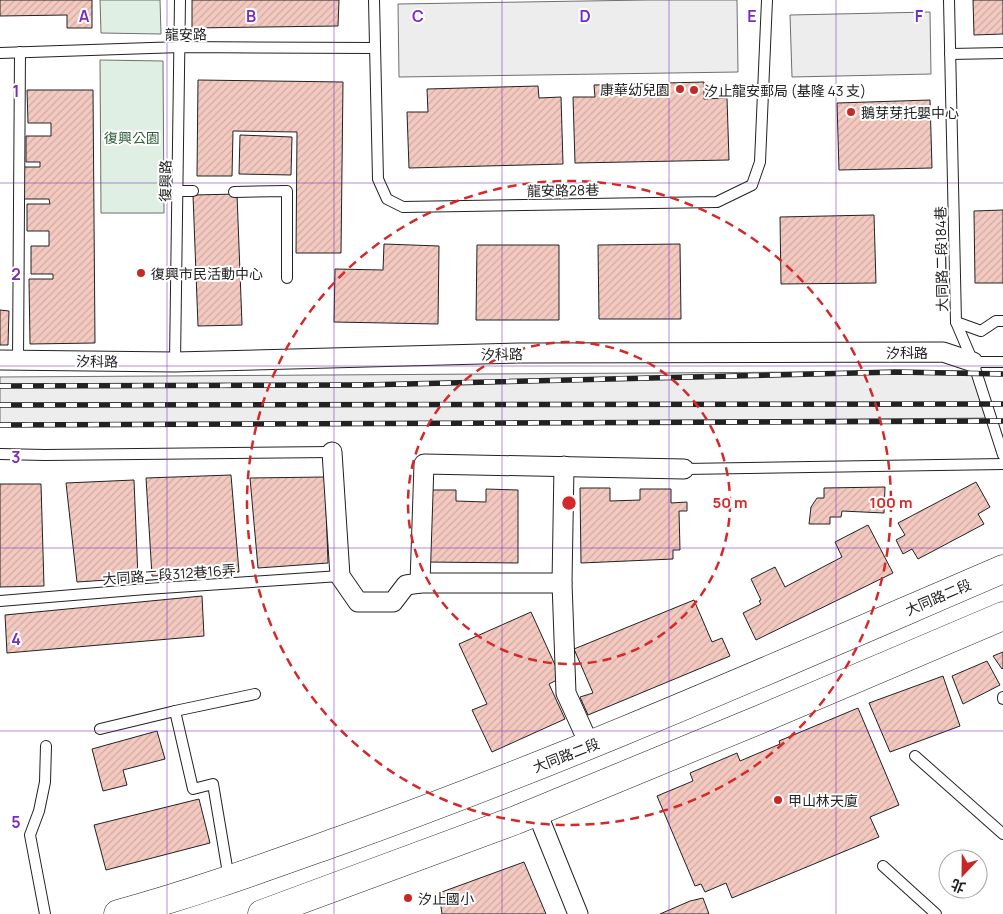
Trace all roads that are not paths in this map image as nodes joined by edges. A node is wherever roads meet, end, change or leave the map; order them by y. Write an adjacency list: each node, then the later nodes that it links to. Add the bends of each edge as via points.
1 (180, 0): 5 (lane, 復興路)
2 (374, 0): 6 (lane, 龍安路28巷)
3 (767, 0): 6 (lane, 龍安路28巷, via 760,162 752,185 717,202 403,207 387,199 378,178)
4 (949, 0): 10 (lane)
5 (181, 47): 6 (lane, 龍安路); 7 (lane, 龍安路); 11 (lane, 復興路)
6 (373, 48)
7 (20, 52): 8 (lane, 龍安路); 17 (lane)
8 (0, 53)
9 (1003, 53): 10 (lane)
10 (950, 54): 16 (lane, 大同路二段184巷)
11 (179, 191): 12 (lane); 18 (lane, 復興路)
12 (193, 191)
13 (234, 192): 14 (lane, via 287,192)
14 (287, 278)
15 (1003, 321): 16 (lane, via 981,332)
16 (956, 322): 19 (lane, 大同路二段184巷)
17 (9, 360): 18 (street, 汐科路)
18 (175, 362): 19 (street, 汐科路, via 520,353 943,352)
19 (973, 362): 20 (lane, 汐科路); 23 (lane, 大同路二段184巷)
20 (1003, 362)
21 (332, 452): 22 (lane); 28 (street)
22 (0, 454)
23 (1003, 455)
24 (1003, 464): 26 (lane)
25 (564, 466): 26 (street); 29 (street, via 424,464); 30 (street)
26 (684, 469)
27 (1003, 570): 37 (main road, 大同路二段)
28 (340, 576): 29 (street, via 358,602 393,602 406,585); 31 (lane, 大同路二段312巷16弄)
29 (420, 583): 30 (street)
30 (562, 583): 37 (street, via 566,693)
31 (0, 601)
32 (1003, 616): 40 (main road)
33 (255, 694): 34 (lane)
34 (175, 711): 35 (lane); 43 (lane, via 193,789 213,784)
35 (100, 729)
36 (46, 746): 44 (lane, via 45,782 30,835)
37 (590, 746): 39 (main road, 大同路二段)
38 (915, 756): 41 (lane)
39 (492, 784): 40 (main road); 43 (main road, 大同路二段, via 461,798)
40 (526, 815): 46 (main road); 47 (street)
41 (1003, 834)
42 (883, 866): 48 (lane)
43 (229, 880): 45 (main road, 大同路二段)
44 (45, 914)
45 (118, 914)
46 (262, 914)
47 (578, 914)
48 (936, 914)

